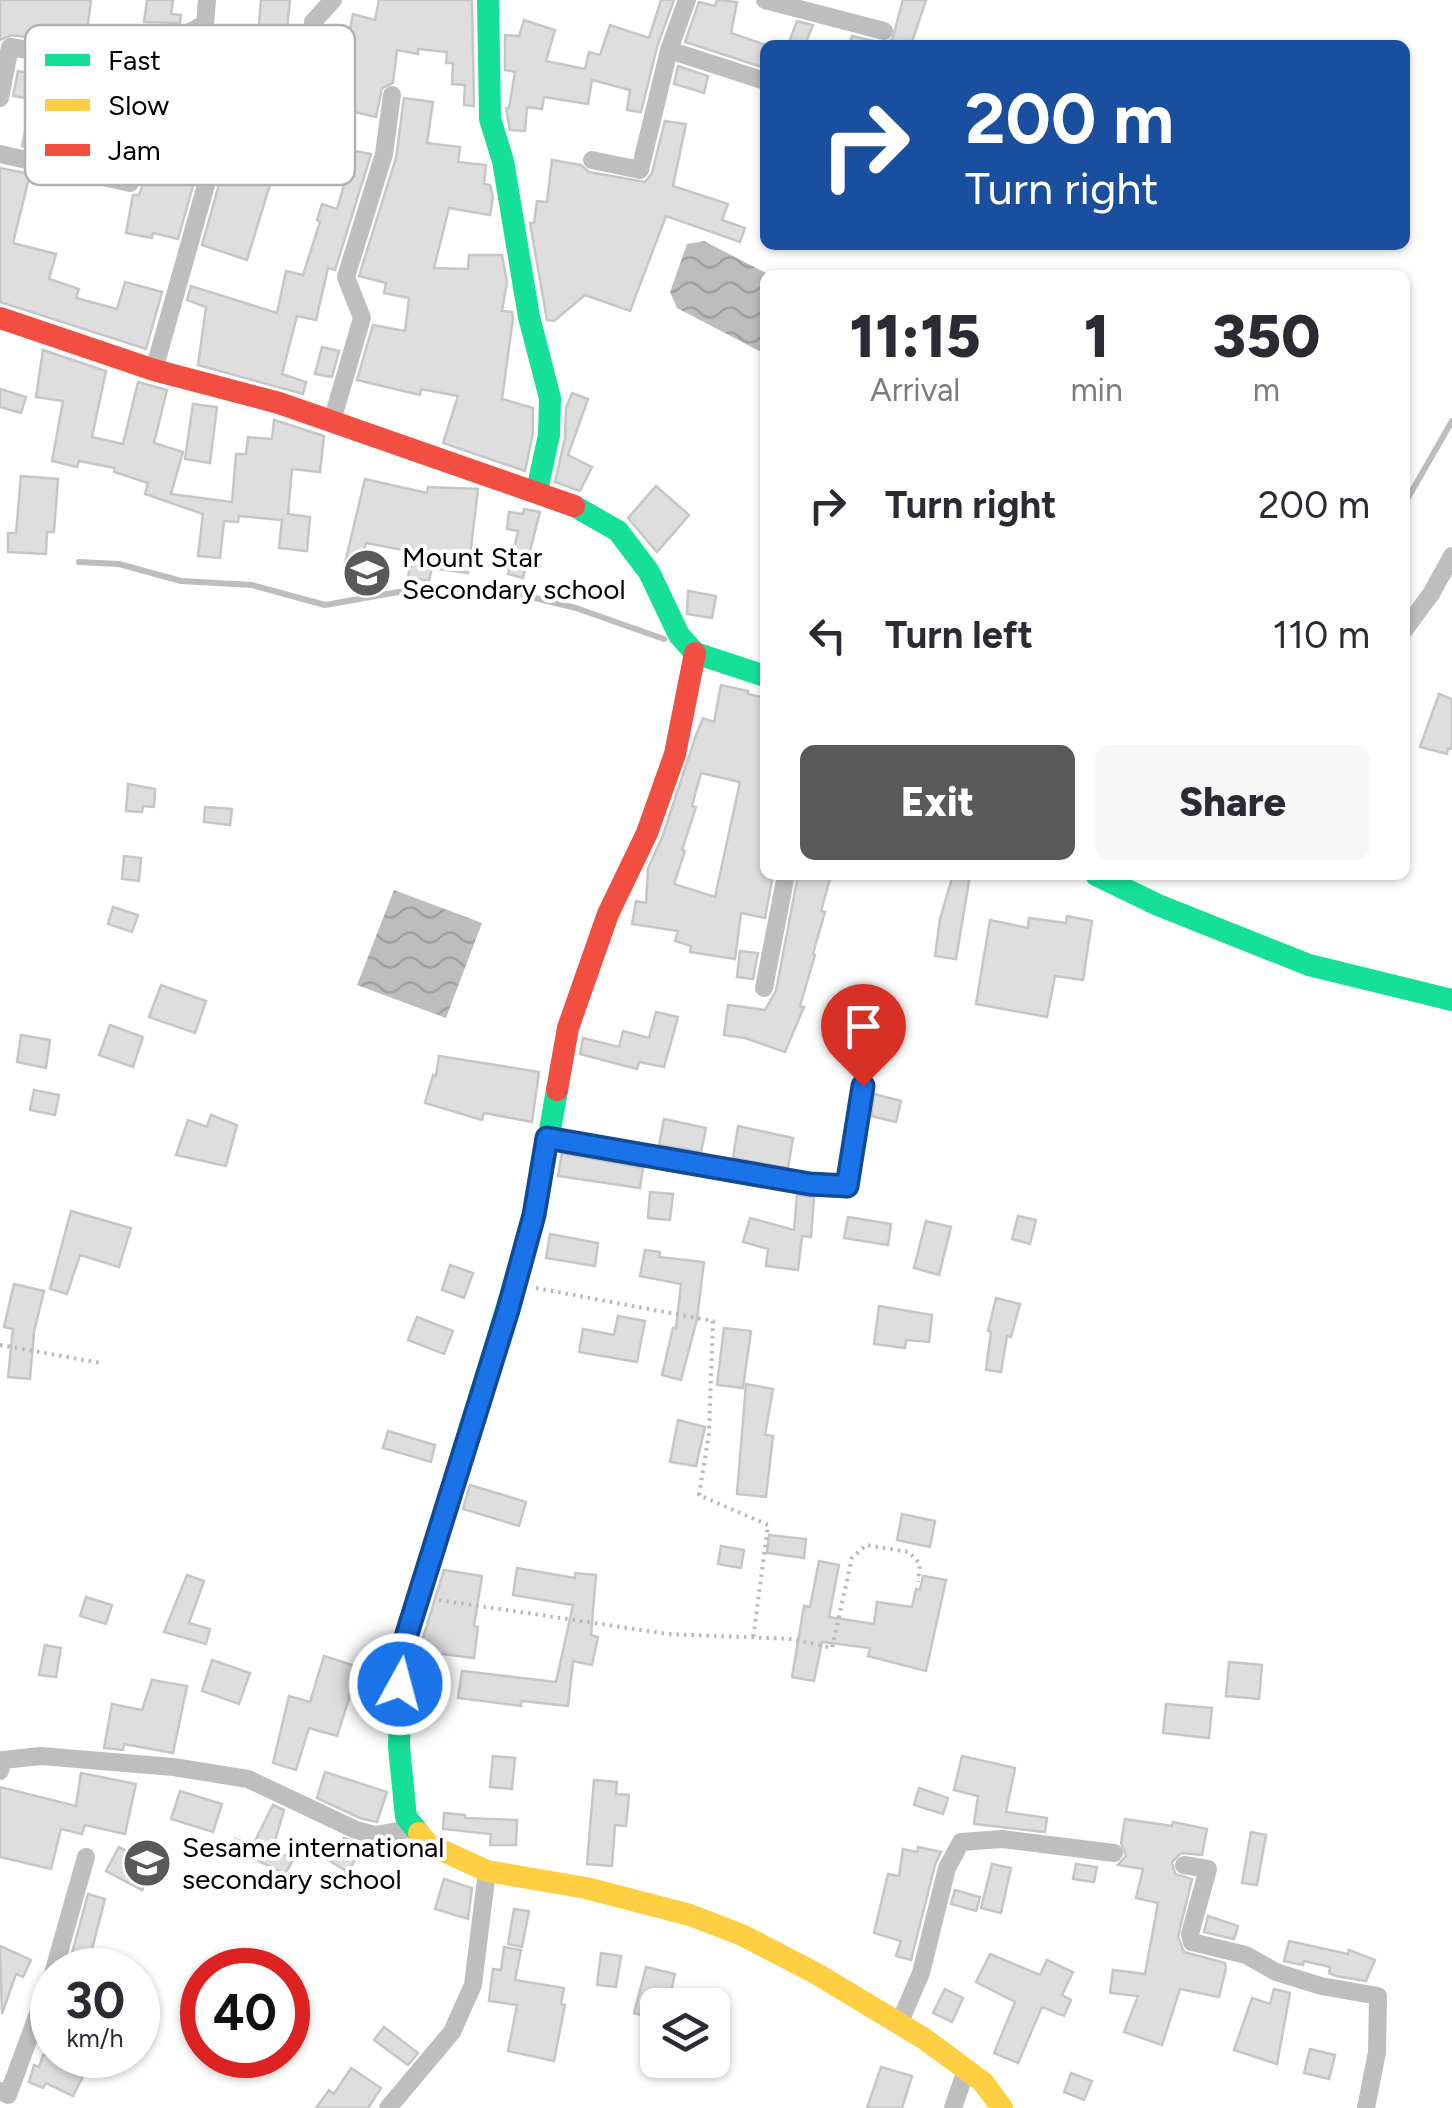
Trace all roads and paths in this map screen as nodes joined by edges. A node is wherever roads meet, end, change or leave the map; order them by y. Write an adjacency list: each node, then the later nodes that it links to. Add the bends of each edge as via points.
1 (207, 0): 6 (street)
2 (333, 0): 7 (street)
3 (488, 0): 21 (street, via 490,119 550,398)
4 (687, 0): 10 (street)
5 (765, 0): 8 (street)
6 (203, 25)
7 (314, 25)
8 (884, 31)
9 (25, 49): 13 (street, via 10,47)
10 (669, 50): 11 (street); 16 (street, via 640,170)
11 (760, 80)
12 (392, 95): 20 (street, via 384,154 346,277 362,318)
13 (0, 98)
14 (0, 154): 15 (street)
15 (25, 160)
16 (592, 160)
17 (206, 185): 19 (street)
18 (0, 318): 19 (street)
19 (154, 370): 20 (street)
20 (332, 421): 21 (street)
21 (537, 490): 24 (street, via 618,532)
22 (1452, 556): 23 (street)
23 (1410, 622)
24 (695, 652): 25 (street); 31 (street, via 675,754 568,1028)
25 (760, 674)
26 (785, 880): 28 (street)
27 (1106, 880): 29 (street, via 1309,965)
28 (764, 988)
29 (1452, 1000)
30 (863, 1086): 31 (street, via 847,1186)
31 (547, 1138): 32 (street)
32 (514, 1284): 36 (street); 37 (path, via 713,1321 699,1494 768,1525)
33 (0, 1345): 34 (path)
34 (101, 1363)
35 (918, 1582): 37 (path, via 920,1564 909,1552 866,1545 852,1558 832,1648)
36 (418, 1597): 37 (path); 39 (street, via 401,1653 398,1747 406,1817)
37 (753, 1640)
38 (0, 1771): 39 (street, via 3,1760 40,1756 173,1767 248,1779 374,1835)
39 (415, 1828): 43 (street, via 428,1844)
40 (1114, 1852): 45 (street, via 1002,1839 960,1842)
41 (86, 1857): 44 (street)
42 (1184, 1865): 52 (street, via 1208,1869 1192,1942 1246,1955 1321,1986 1378,1996)
43 (487, 1870): 45 (street, via 690,1915 742,1935); 49 (street, via 473,1985 452,2032)
44 (60, 1948)
45 (899, 2024): 47 (street)
46 (30, 2035): 48 (street, via 8,2095)
47 (966, 2070): 50 (street); 51 (street)
48 (0, 2091)
49 (388, 2108)
50 (953, 2108)
51 (1002, 2108)
52 (1366, 2108)

